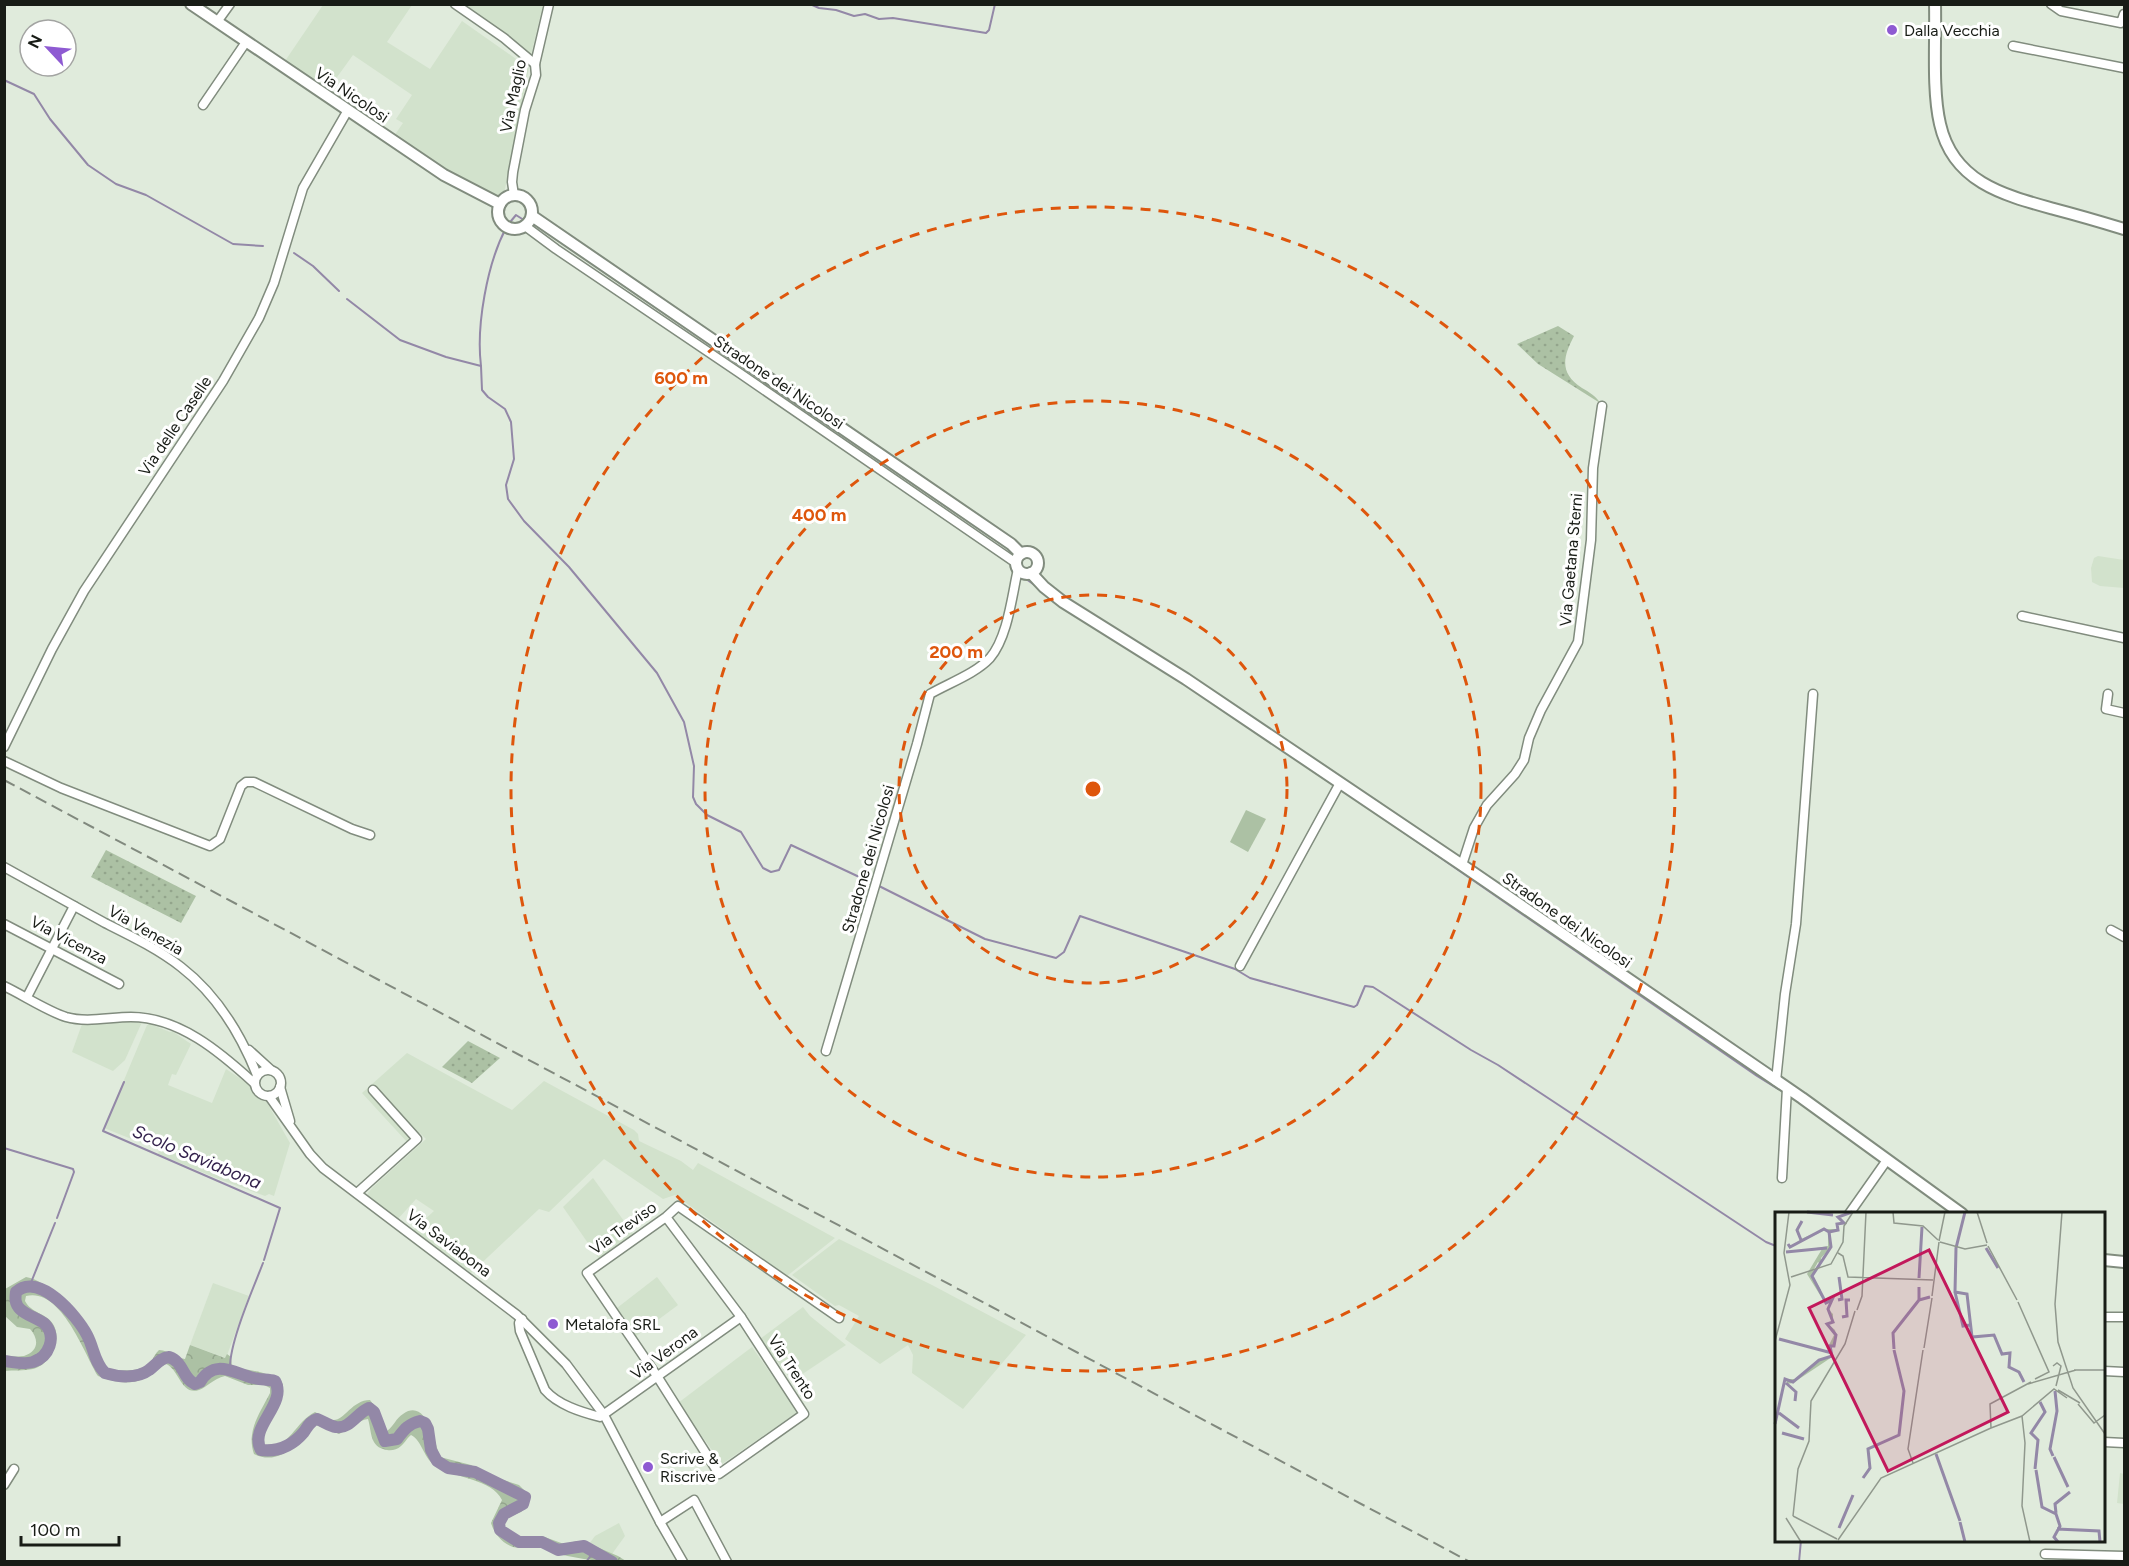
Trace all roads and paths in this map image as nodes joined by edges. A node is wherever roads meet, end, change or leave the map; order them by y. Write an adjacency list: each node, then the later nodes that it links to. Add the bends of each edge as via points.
1 (191, 4): 8 (main road, Via Nicolosi)
2 (230, 4): 8 (street)
3 (455, 4): 11 (street)
4 (549, 4): 11 (street, Via Maglio)
5 (1935, 4): 19 (main road, via 1938,115 1944,138 1960,164 1999,192)
6 (2051, 4): 7 (street, via 2061,10 2121,24)
7 (2124, 14)
8 (217, 22): 9 (main road, Via Nicolosi)
9 (246, 42): 13 (street); 14 (main road, Via Nicolosi)
10 (2013, 46): 12 (street)
11 (535, 64): 15 (street, Via Maglio, via 536,75 513,172)
12 (2124, 68)
13 (203, 105)
14 (348, 110): 16 (main road, Via Nicolosi, via 444,175); 28 (street, Via delle Caselle, via 303,188 259,318 223,381 84,591)
15 (514, 195): 16 (main road); 17 (main road, Stradone dei Nicolosi, via 528,201)
16 (500, 204): 18 (main road, Stradone dei Nicolosi, via 498,215 503,225 513,230)
17 (532, 216): 18 (main road); 21 (main road, Stradone dei Nicolosi, via 1011,544)
18 (525, 226): 21 (street, Stradone dei Nicolosi)
19 (2124, 229)
20 (1602, 406): 32 (street, Via Gaetana Sterni, via 1578,642 1541,710 1524,760 1486,806)
21 (1018, 562): 22 (main road, Stradone dei Nicolosi, via 1022,573); 22 (main road, Stradone dei Nicolosi, via 1028,552 1036,558 1038,565); 44 (street, Stradone dei Nicolosi, via 997,647 971,672 930,694)
22 (1031, 573): 30 (main road, Stradone dei Nicolosi, via 1064,602)
23 (2022, 616): 24 (street)
24 (2124, 638)
25 (1813, 694): 47 (street, via 1796,924)
26 (2108, 694): 27 (street, via 2106,709)
27 (2124, 713)
28 (4, 747)
29 (4, 761): 31 (street, via 61,788 210,846 220,839 241,786 249,782)
30 (1340, 783): 32 (main road, Stradone dei Nicolosi); 39 (street)
31 (370, 835)
32 (1461, 866): 47 (main road, Stradone dei Nicolosi)
33 (4, 867): 34 (street, Via Venezia)
34 (74, 906): 38 (street); 43 (street, Via Venezia, via 181,967 208,992)
35 (4, 924): 38 (street, Via Vicenza)
36 (2111, 930): 37 (street)
37 (2124, 937)
38 (53, 949): 40 (street, Via Vicenza); 42 (street)
39 (1239, 966)
40 (118, 984)
41 (4, 986): 42 (street)
42 (27, 997): 46 (street, via 65,1017 152,1018 172,1024)
43 (246, 1048): 45 (street, Via Venezia); 46 (street, Via Venezia)
44 (826, 1052)
45 (271, 1070): 46 (street, via 263,1070); 48 (street, via 280,1078)
46 (256, 1079): 51 (street, via 260,1093)
47 (1776, 1081): 49 (main road, Stradone dei Nicolosi)
48 (280, 1087): 51 (street); 52 (street)
49 (1787, 1088): 53 (main road, Stradone dei Nicolosi); 54 (street)
50 (373, 1090): 55 (street, via 417,1139)
51 (269, 1096): 52 (street)
52 (292, 1127): 55 (street, Via Saviabona, via 323,1168)
53 (1887, 1160): 56 (street); 57 (main road, Stradone dei Nicolosi)
54 (1782, 1178)
55 (357, 1193): 65 (street, Via Saviabona)
56 (1850, 1212)
57 (1959, 1212)
58 (666, 1217): 61 (street, Via Trento); 64 (street, Via Treviso, via 678,1206); 68 (street, Via Treviso, via 586,1273)
59 (2105, 1260): 60 (main road)
60 (2124, 1262)
61 (741, 1317): 68 (street, Via Verona); 68 (street, Via Trento, via 804,1414 719,1474)
62 (2105, 1317): 63 (street)
63 (2124, 1317)
64 (839, 1318)
65 (522, 1319): 69 (street, Via Saviabona, via 566,1364); 69 (street, via 520,1331 551,1397 587,1413)
66 (2105, 1371): 67 (street)
67 (2124, 1372)
68 (657, 1376): 69 (street, Via Verona)
69 (604, 1414): 74 (street, Via Saviabona)
70 (2105, 1442): 71 (street)
71 (2124, 1443)
72 (14, 1469): 73 (street)
73 (4, 1485)
74 (660, 1522): 77 (street, Via Saviabona); 78 (street, via 694,1500)
75 (2045, 1554): 76 (street)
76 (2124, 1556)
77 (682, 1562)
78 (726, 1562)

